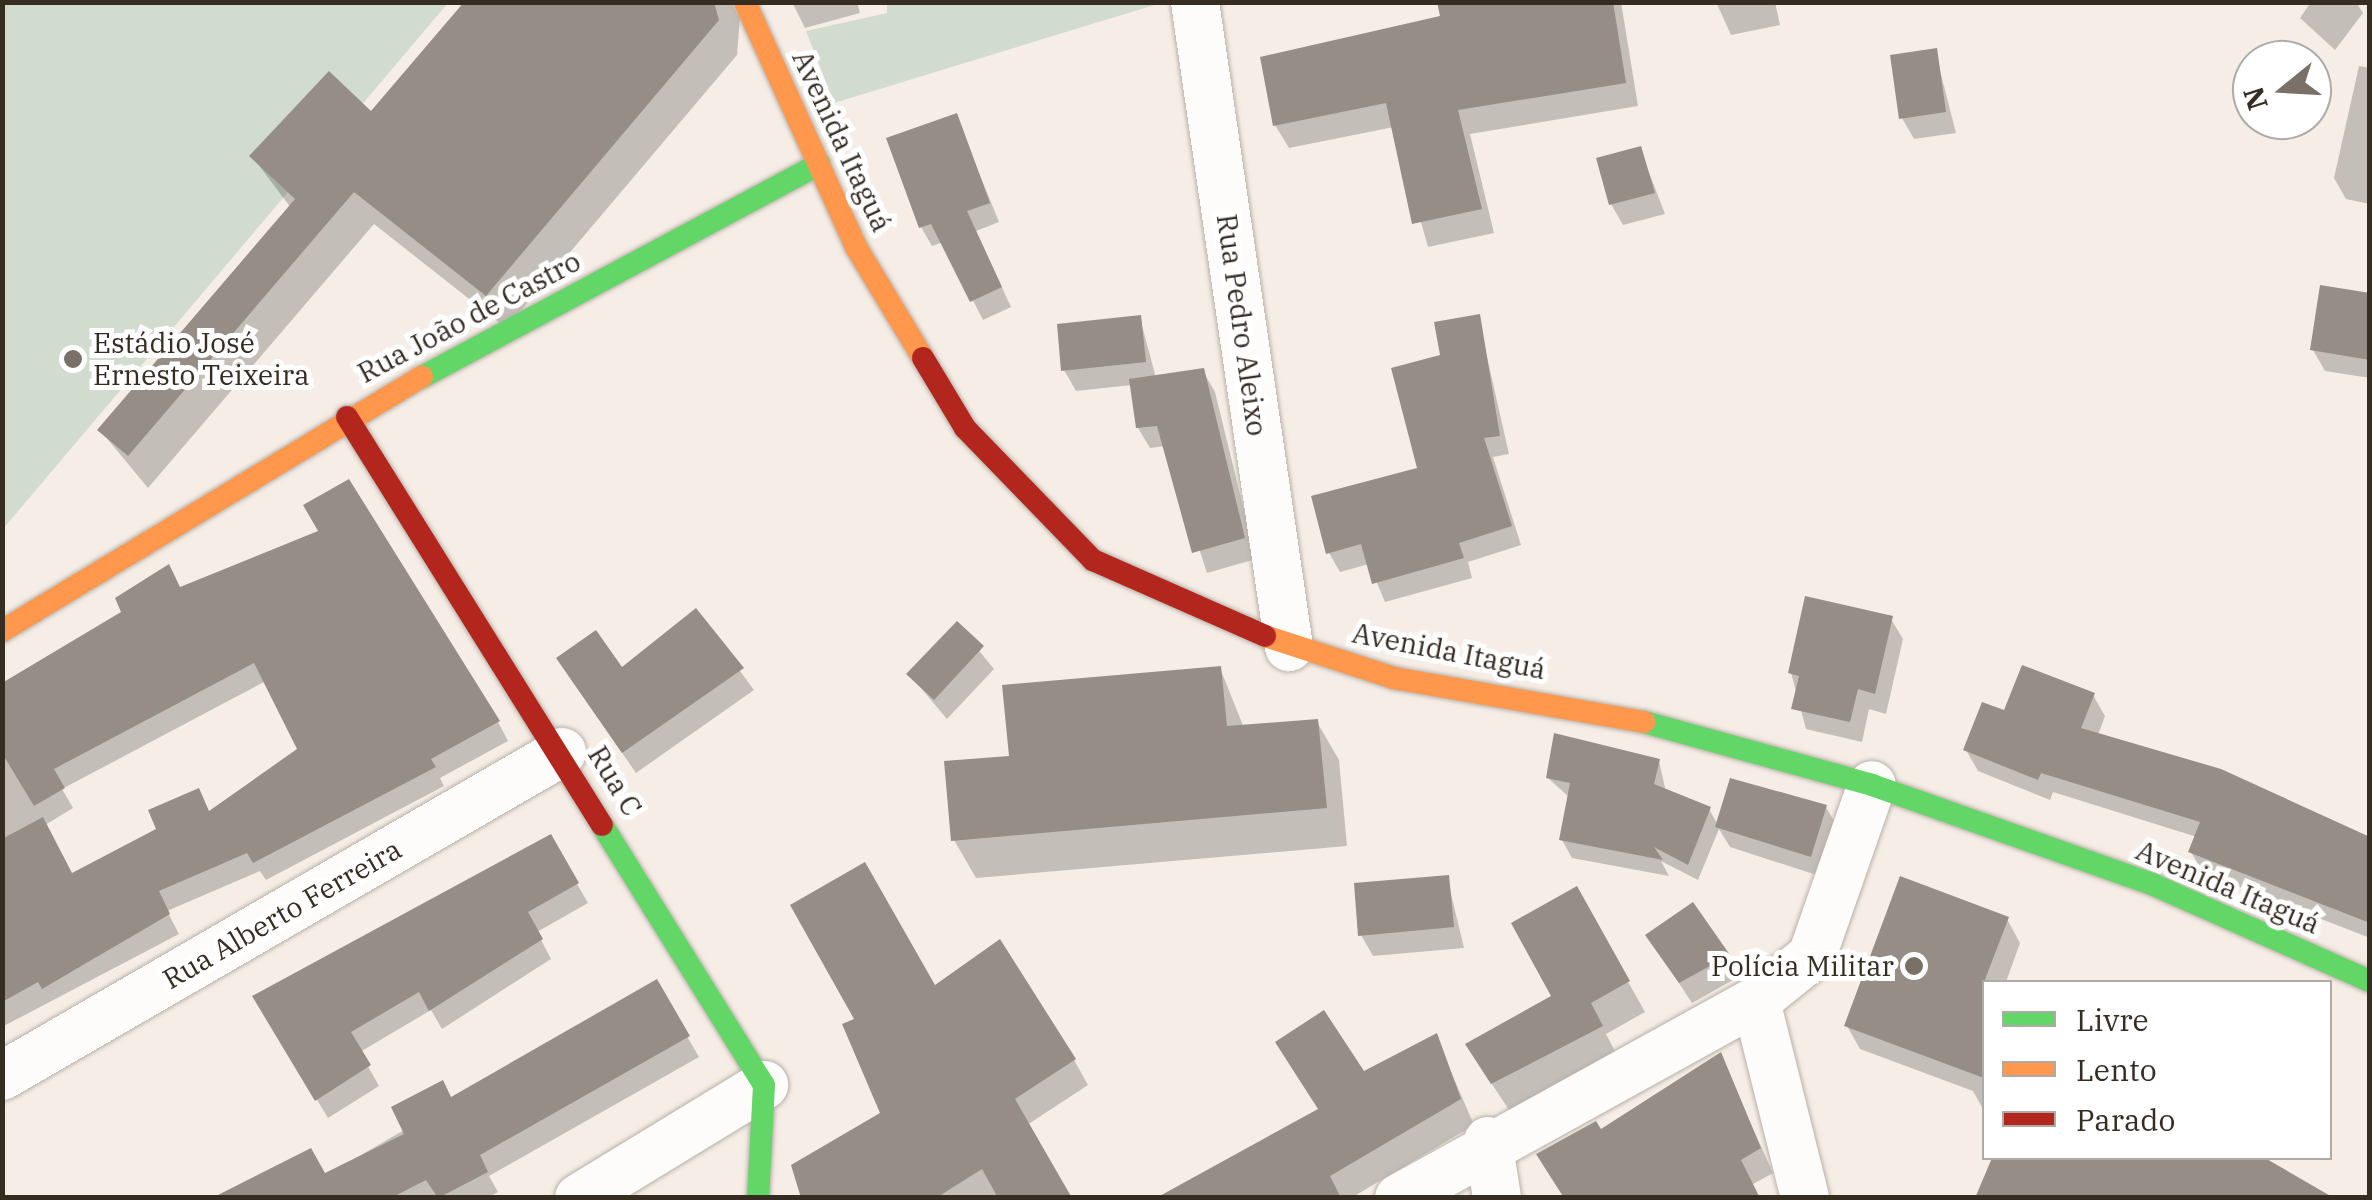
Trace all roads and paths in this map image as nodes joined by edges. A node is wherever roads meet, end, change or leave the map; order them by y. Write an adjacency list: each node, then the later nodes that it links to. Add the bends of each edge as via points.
1 (745, 2): 3 (street, Avenida Itaguá)
2 (1195, 2): 6 (street, Rua Pedro Aleixo)
3 (819, 164): 4 (street, Rua João de Castro); 6 (street, Avenida Itaguá, via 856,247 965,428 1080,546)
4 (347, 416): 5 (street, Rua João de Castro); 7 (street, Rua C)
5 (2, 631)
6 (1289, 647): 8 (street, Avenida Itaguá, via 1394,678 1585,706)
7 (562, 752): 11 (street, Rua Alberto Ferreira); 12 (street, Rua C)
8 (1872, 785): 9 (street, Avenida Itaguá, via 2154,884); 10 (street, via 1812,956)
9 (2370, 981)
10 (1756, 1002): 13 (street); 18 (street)
11 (2, 1076)
12 (764, 1085): 14 (street); 15 (street)
13 (1488, 1141): 16 (street); 17 (street)
14 (579, 1198)
15 (758, 1198)
16 (1399, 1198)
17 (1497, 1198)
18 (1805, 1198)

